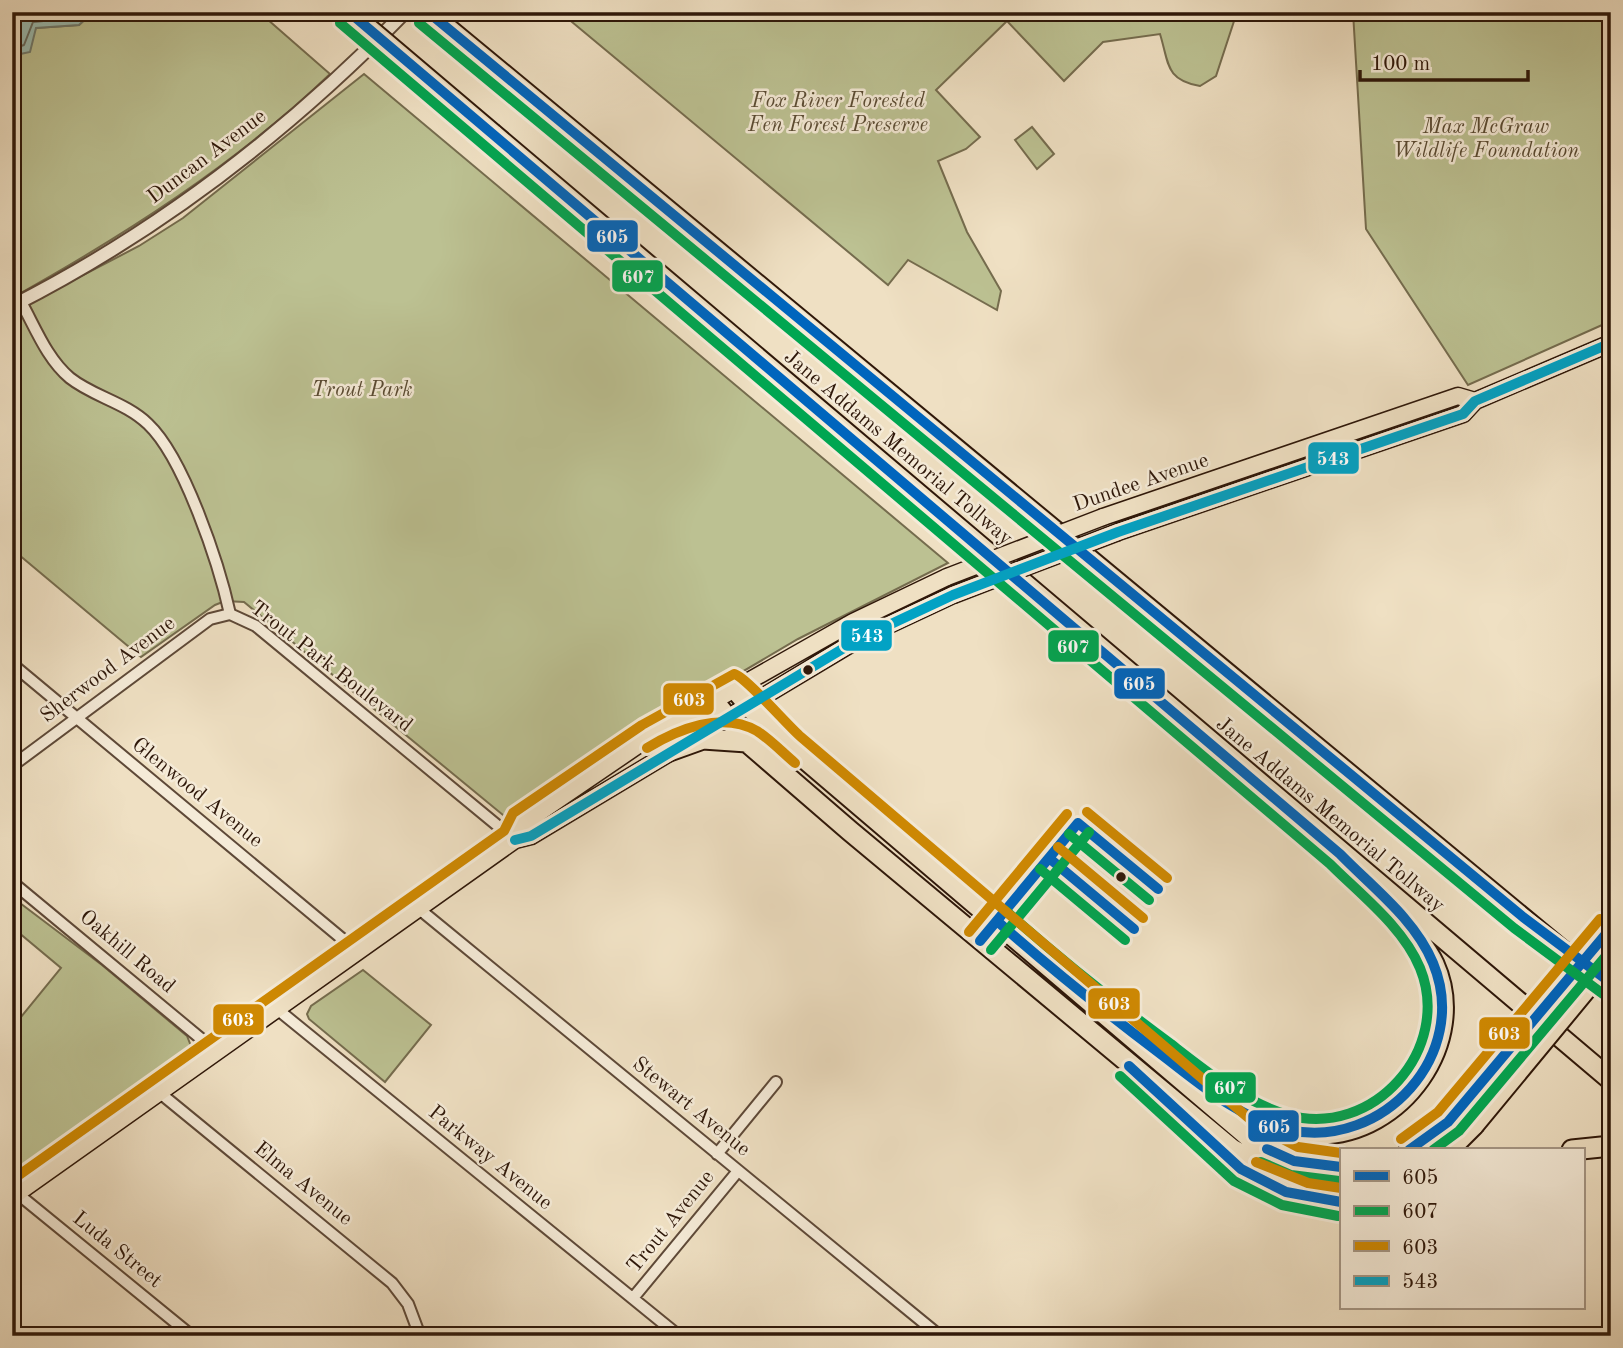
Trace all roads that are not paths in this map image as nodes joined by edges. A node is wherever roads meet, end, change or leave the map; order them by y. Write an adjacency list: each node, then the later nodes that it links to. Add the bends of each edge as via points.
1 (349, 12): 17 (highway, Jane Addams Memorial Tollway, bridge)
2 (405, 12): 4 (street, Duncan Avenue, via 361,57 262,142 150,223)
3 (428, 12): 20 (highway, Jane Addams Memorial Tollway)
4 (16, 304): 7 (street, Trout Park Boulevard, via 62,371 133,412 154,430 188,491 221,575)
5 (1610, 345): 6 (main road, Dundee Avenue)
6 (1475, 401): 9 (main road, Dundee Avenue, bridge, via 1463,414 1118,531 953,595); 9 (main road, Dundee Avenue, bridge, via 1458,396 1103,517 947,577 853,622)
7 (230, 614): 12 (street, Sherwood Avenue, via 210,619); 16 (street, Trout Park Boulevard, via 256,626)
8 (12, 664): 12 (street, Glenwood Avenue)
9 (740, 696): 10 (main road, Dundee Avenue); 11 (main road, Dundee Avenue); 24 (highway, via 792,748)
10 (713, 700): 11 (highway); 16 (main road, Dundee Avenue, via 521,825)
11 (726, 717): 13 (highway); 14 (main road, Dundee Avenue)
12 (74, 718): 15 (street, Sherwood Avenue); 22 (street, Glenwood Avenue)
13 (747, 742): 14 (highway, via 703,739); 32 (highway)
14 (664, 753): 16 (main road, Dundee Avenue, via 531,836)
15 (12, 766)
16 (515, 840): 19 (main road, Dundee Avenue)
17 (1340, 854): 24 (highway, via 1417,939 1433,963 1442,994 1438,1039 1424,1075 1397,1105 1367,1124 1319,1134 1255,1118 1216,1096); 29 (highway, Jane Addams Memorial Tollway)
18 (12, 882): 28 (street, Oakhill Road)
19 (418, 908): 22 (main road, Dundee Avenue); 37 (street, Stewart Avenue)
20 (1523, 917): 25 (highway); 26 (highway, Jane Addams Memorial Tollway)
21 (1611, 928): 34 (highway, bridge, via 1457,1112)
22 (358, 952): 27 (main road, Dundee Avenue)
23 (1611, 959): 35 (highway, bridge)
24 (1065, 982): 38 (highway, via 1250,1138 1294,1161)
25 (1611, 983)
26 (1611, 991)
27 (277, 1009): 28 (main road, Dundee Avenue); 43 (street, Parkway Avenue)
28 (217, 1052): 31 (main road, Dundee Avenue)
29 (1611, 1080)
30 (776, 1082): 37 (street, Trout Avenue)
31 (160, 1093): 41 (main road, Dundee Avenue); 45 (street, Elma Avenue, via 392,1283 404,1295)
32 (1171, 1101): 40 (highway, via 1265,1170 1301,1183); 42 (highway, via 1227,1157 1256,1178 1304,1197)
33 (1611, 1146): 36 (highway)
34 (1412, 1148)
35 (1450, 1148)
36 (1584, 1149)
37 (717, 1154): 39 (street, Stewart Avenue)
38 (1340, 1167)
39 (738, 1171): 43 (street, Trout Avenue); 47 (street, Stewart Avenue)
40 (1340, 1187)
41 (15, 1196): 44 (street, Luda Street)
42 (1340, 1202)
43 (633, 1298): 46 (street, Parkway Avenue)
44 (192, 1336)
45 (421, 1336)
46 (679, 1336)
47 (940, 1336)

